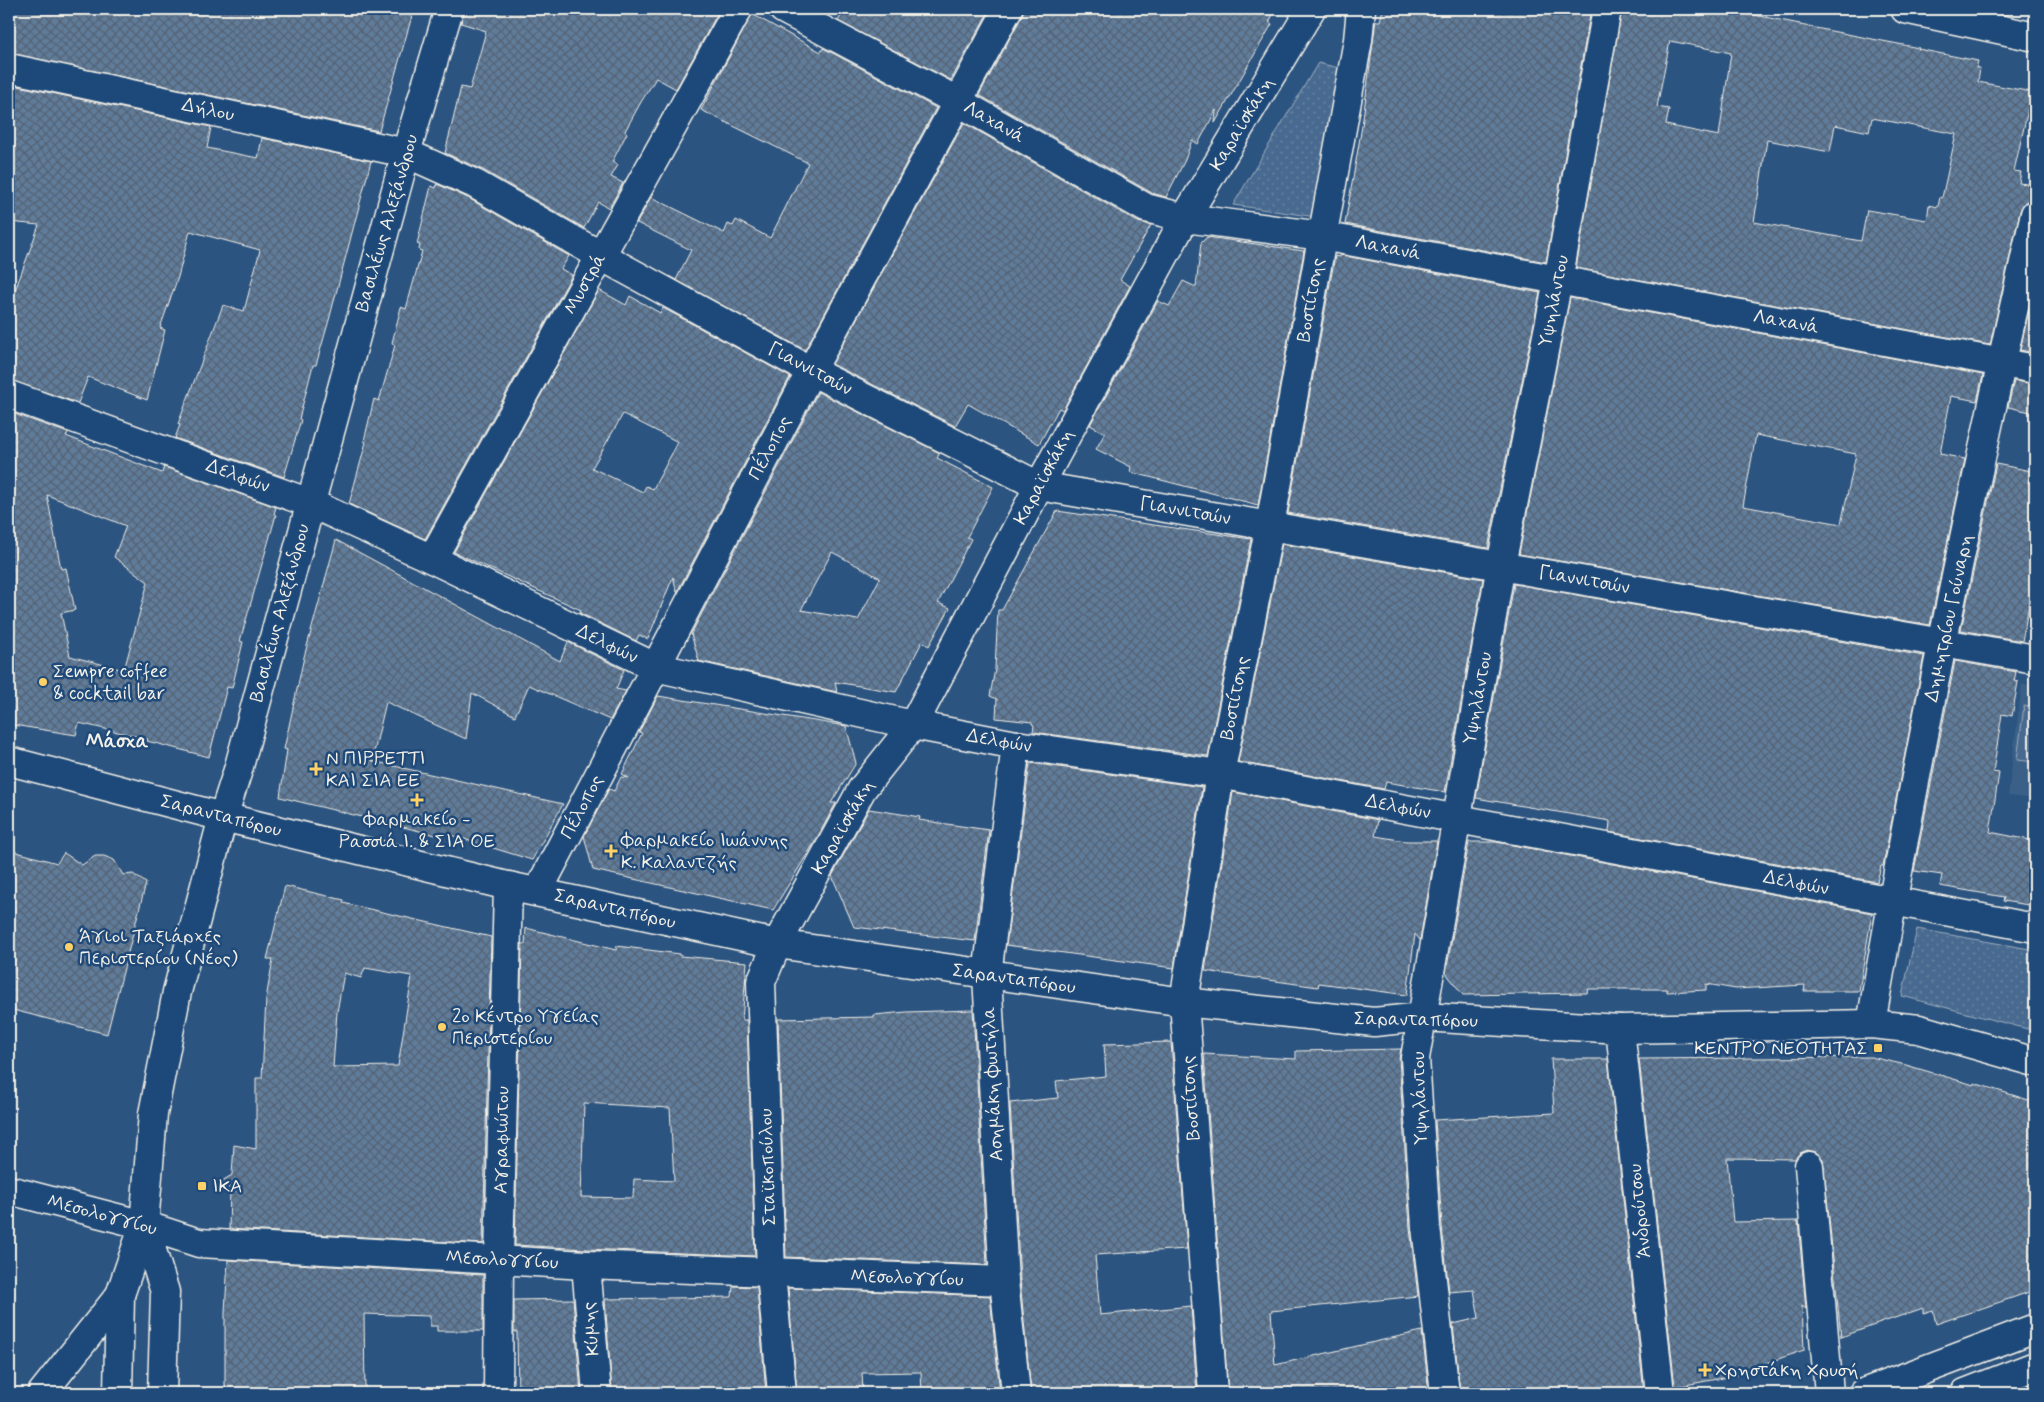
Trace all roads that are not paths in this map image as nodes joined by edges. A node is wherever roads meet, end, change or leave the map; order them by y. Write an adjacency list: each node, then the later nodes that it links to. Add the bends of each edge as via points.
1 (449, 9): 12 (street, Βασιλέως Αλεξάνδρου)
2 (738, 9): 16 (street, Μυστρά)
3 (783, 9): 11 (street, Λαχανά)
4 (1008, 9): 11 (street, Πέλοπος)
5 (1311, 9): 14 (street, Καραϊσκάκη)
6 (1361, 9): 15 (street, Βοστίτσης)
7 (1607, 9): 17 (street, Υψηλάντου)
8 (1905, 9): 9 (street)
9 (2035, 37)
10 (9, 68): 12 (street, Δήλου)
11 (957, 101): 14 (street, Λαχανά, via 1146,208); 20 (street, Πέλοπος)
12 (406, 153): 16 (street, Γιαννιτσών, via 474,184); 23 (street, Βασιλέως Αλεξάνδρου)
13 (2035, 214): 18 (street, Δημητρίου Γούναρη)
14 (1184, 218): 15 (street, Λαχανά); 22 (street, Καραϊσκάκη)
15 (1322, 236): 17 (street, Λαχανά); 24 (street, Βοστίτσης)
16 (601, 256): 20 (street, Γιαννιτσών); 25 (street, Μυστρά)
17 (1558, 281): 18 (street, Λαχανά); 26 (street, Υψηλάντου)
18 (2002, 361): 19 (street, Λαχανά); 27 (street, Δημητρίου Γούναρη)
19 (2035, 368)
20 (811, 370): 22 (street, Γιαννιτσών); 29 (street, Πέλοπος)
21 (9, 396): 23 (street, Δελφών)
22 (1039, 486): 24 (street, Γιαννιτσών); 30 (street, Καραϊσκάκη)
23 (310, 503): 25 (street, Δελφών); 34 (street, Βασιλέως Αλεξάνδρου)
24 (1270, 526): 26 (street, Γιαννιτσών); 33 (street, Βοστίτσης)
25 (432, 559): 29 (street, Δελφών)
26 (1501, 566): 27 (street, Γιαννιτσών); 35 (street, Υψηλάντου)
27 (1943, 643): 28 (street, Γιαννιτσών); 38 (street, Δημητρίου Γούναρη)
28 (2035, 659)
29 (655, 667): 30 (street, Δελφών); 37 (street, Πέλοπος)
30 (913, 725): 31 (street, Δελφών); 40 (street, Καραϊσκάκη, via 862,789)
31 (1016, 745): 33 (street, Δελφών); 41 (street, Ασημάκη Φωτήλα)
32 (9, 761): 34 (street, Σαρανταπόρου)
33 (1220, 774): 35 (street, Δελφών); 42 (street, Βοστίτσης)
34 (223, 817): 36 (street, Σαρανταπόρου); 49 (street, Βασιλέως Αλεξάνδρου, via 178,992 153,1114)
35 (1456, 818): 38 (street, Δελφών); 43 (street, Υψηλάντου)
36 (508, 886): 37 (street, Σαρανταπόρου); 50 (street, Αγραφιώτου)
37 (538, 891): 40 (street, Σαρανταπόρου)
38 (1892, 902): 39 (street, Δελφών); 44 (street, Δημητρίου Γούναρη)
39 (2035, 928)
40 (777, 944): 41 (street, Σαρανταπόρου); 52 (street, Σταϊκοπούλου, via 760,982)
41 (987, 975): 42 (street, Σαρανταπόρου); 53 (street, Ασημάκη Φωτήλα)
42 (1184, 1002): 43 (street, Σαρανταπόρου, via 1374,1022); 64 (street, Βοστίτσης)
43 (1423, 1017): 45 (street, Σαρανταπόρου); 65 (street, Υψηλάντου, via 1415,1058 1426,1226)
44 (1871, 1024): 45 (street, Σαρανταπόρου); 46 (street, Σαρανταπόρου, via 1919,1029)
45 (1620, 1028): 66 (street, Άνδρούτσου)
46 (2035, 1062)
47 (1809, 1166): 67 (street)
48 (9, 1190): 49 (street, Μεσολογγίου)
49 (144, 1225): 50 (street, Μεσολογγίου, via 199,1244); 54 (street); 59 (street, via 165,1292)
50 (499, 1259): 51 (street, Μεσολογγίου); 60 (street, Αγραφιώτου)
51 (586, 1265): 52 (street, Μεσολογγίου); 61 (street, Κύμης)
52 (772, 1273): 53 (street, Μεσολογγίου); 62 (street, Σταϊκοπούλου)
53 (1004, 1281): 63 (street, Ασημάκη Φωτήλα)
54 (120, 1295): 57 (street); 58 (street)
55 (2035, 1328): 68 (street)
56 (2035, 1366): 69 (street)
57 (42, 1393)
58 (118, 1393)
59 (162, 1393)
60 (498, 1393)
61 (596, 1393)
62 (782, 1393)
63 (1016, 1393)
64 (1214, 1393)
65 (1445, 1393)
66 (1660, 1393)
67 (1829, 1393)
68 (1863, 1393)
69 (1965, 1393)

